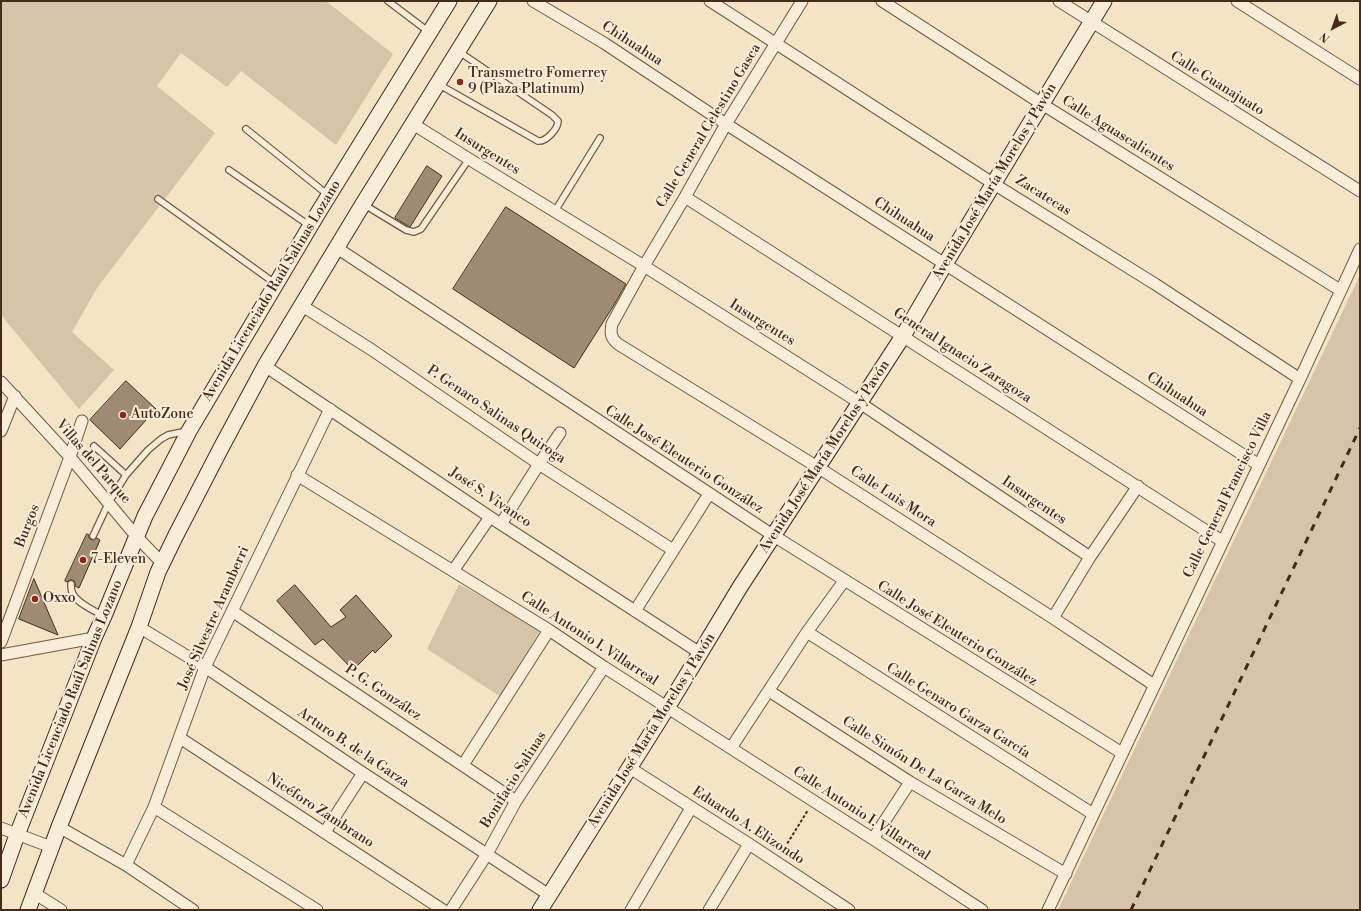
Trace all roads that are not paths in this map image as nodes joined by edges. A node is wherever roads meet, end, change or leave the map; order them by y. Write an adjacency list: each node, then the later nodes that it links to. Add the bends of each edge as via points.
1 (388, 1): 12 (lane)
2 (449, 1): 12 (main road, Avenida Licenciado Raúl Salinas Lozano)
3 (489, 1): 14 (main road)
4 (532, 1): 19 (street, Chihuahua, via 604,43)
5 (710, 1): 13 (street, Zacatecas)
6 (802, 1): 13 (street, Calle General Celestino Gasca)
7 (882, 1): 17 (street, Calle Aguascalientes)
8 (1058, 1): 11 (street, Calle Guanajuato)
9 (1104, 1): 11 (main road, Avenida José María Morelos y Pavón)
10 (1237, 1): 15 (street)
11 (1091, 22): 17 (main road, Avenida José María Morelos y Pavón); 25 (street, Calle Guanajuato)
12 (430, 32): 26 (main road, Avenida Licenciado Raúl Salinas Lozano)
13 (776, 43): 19 (street, Calle General Celestino Gasca); 24 (street, Zacatecas)
14 (458, 51): 16 (main road); 16 (lane, via 552,115 558,121 557,126 547,138 538,141)
15 (1360, 79)
16 (438, 84): 18 (main road)
17 (1042, 104): 24 (main road, Avenida José María Morelos y Pavón); 37 (street, Calle Aguascalientes)
18 (413, 124): 22 (street, Insurgentes); 29 (main road)
19 (726, 124): 27 (street, Calle General Celestino Gasca); 34 (street, Chihuahua)
20 (246, 129): 26 (lane)
21 (600, 138): 30 (lane)
22 (469, 160): 29 (lane, via 421,229 414,232 406,230); 30 (street, Insurgentes)
23 (229, 170): 31 (lane)
24 (994, 184): 34 (main road, Avenida José María Morelos y Pavón); 42 (street, Zacatecas, via 1155,284)
25 (1360, 191)
26 (329, 196): 31 (main road, Avenida Licenciado Raúl Salinas Lozano)
27 (685, 196): 35 (street, Calle General Celestino Gasca); 39 (street, General Ignacio Zaragoza)
28 (158, 199): 36 (lane)
29 (363, 204): 32 (main road)
30 (555, 211): 35 (street, Insurgentes)
31 (310, 226): 36 (main road, Avenida Licenciado Raúl Salinas Lozano)
32 (337, 248): 38 (main road); 59 (street, Calle José Eleuterio González)
33 (1360, 249): 37 (street, Calle General Francisco Villa)
34 (945, 264): 39 (main road, Avenida José María Morelos y Pavón); 54 (street, Chihuahua)
35 (644, 266): 40 (street, Calle General Celestino Gasca, via 612,324); 45 (street, Insurgentes)
36 (276, 284): 49 (main road, Avenida Licenciado Raúl Salinas Lozano)
37 (1340, 290): 42 (street, Calle General Francisco Villa)
38 (301, 305): 41 (main road); 53 (street, P. Genaro Salinas Quiroga, via 372,350)
39 (903, 336): 45 (main road, Avenida José María Morelos y Pavón); 58 (street, General Ignacio Zaragoza)
40 (612, 339): 55 (street, Calle Luis Mora)
41 (265, 366): 46 (street, José S. Vivanco); 69 (main road)
42 (1300, 379): 54 (street, Calle General Francisco Villa)
43 (1, 382): 44 (street, Villas del Parque)
44 (15, 396): 48 (street); 52 (street, Villas del Parque)
45 (860, 403): 55 (main road, Avenida José María Morelos y Pavón); 68 (street, Insurgentes)
46 (330, 409): 57 (street, José Silvestre Aramberri); 61 (street, José S. Vivanco)
47 (82, 421): 52 (street, Burgos)
48 (1, 431)
49 (189, 431): 56 (lane, via 161,439); 65 (main road, Avenida Licenciado Raúl Salinas Lozano, via 148,510)
50 (560, 433): 53 (street)
51 (94, 446): 56 (lane)
52 (70, 457): 60 (street, Villas del Parque); 81 (street, Burgos)
53 (539, 464): 62 (street); 67 (street, P. Genaro Salinas Quiroga)
54 (1259, 465): 66 (street, Calle General Francisco Villa)
55 (819, 468): 64 (main road, Avenida José María Morelos y Pavón); 76 (street, Calle Luis Mora)
56 (126, 475): 60 (lane)
57 (297, 475): 70 (street, Calle Antonio I. Villarreal); 73 (street, José Silvestre Aramberri)
58 (1138, 486): 66 (street, General Ignacio Zaragoza); 68 (street)
59 (709, 494): 64 (street, Calle José Eleuterio González); 67 (street)
60 (109, 502): 63 (lane); 65 (street, Villas del Parque)
61 (490, 517): 62 (street, José S. Vivanco); 70 (street)
62 (501, 524): 74 (street, José S. Vivanco)
63 (93, 536)
64 (774, 536): 71 (street, Calle José Eleuterio González); 82 (main road, Avenida José María Morelos y Pavón)
65 (137, 537): 69 (street, Villas del Parque); 75 (main road, Avenida Licenciado Raúl Salinas Lozano)
66 (1222, 541): 86 (street, Calle General Francisco Villa)
67 (673, 550): 74 (street)
68 (1090, 557): 76 (street)
69 (162, 563): 77 (main road)
70 (453, 571): 78 (street, Calle Antonio I. Villarreal)
71 (844, 581): 79 (street); 91 (street, Calle José Eleuterio González)
72 (71, 584): 75 (lane, via 71,591 78,600)
73 (232, 611): 84 (street, José Silvestre Aramberri); 92 (street, P. G. González)
74 (635, 611): 82 (street, José S. Vivanco)
75 (104, 616): 80 (main road, Avenida Licenciado Raúl Salinas Lozano)
76 (1054, 618): 86 (street, Calle Luis Mora)
77 (139, 627): 84 (street, Arturo B. de la Garza); 100 (main road)
78 (549, 630): 85 (street, Calle Antonio I. Villarreal); 92 (street)
79 (807, 632): 87 (street); 99 (street, Calle Genaro Garza García)
80 (94, 638): 83 (street); 103 (main road, Avenida Licenciado Raúl Salinas Lozano)
81 (1, 642)
82 (700, 653): 88 (main road, Avenida José María Morelos y Pavón)
83 (1, 655)
84 (205, 667): 89 (street, José Silvestre Aramberri); 94 (street, Arturo B. de la Garza)
85 (604, 667): 88 (street, Calle Antonio I. Villarreal); 96 (street, Bonifacio Salinas)
86 (1154, 685): 91 (street, Calle General Francisco Villa)
87 (769, 691): 90 (street); 95 (street, Calle Simón De La Garza Melo)
88 (667, 708): 90 (street, Calle Antonio I. Villarreal); 93 (main road, Avenida José María Morelos y Pavón)
89 (180, 738): 97 (street, José Silvestre Aramberri); 102 (street, Nicéforo Zambrano)
90 (731, 748): 104 (street, Calle Antonio I. Villarreal)
91 (1122, 753): 99 (street, Calle General Francisco Villa)
92 (463, 765): 96 (street, P. G. González)
93 (630, 768): 98 (street, Eduardo A. Elizondo); 112 (main road, Avenida José María Morelos y Pavón)
94 (363, 773): 102 (street); 107 (street, Arturo B. de la Garza)
95 (910, 782): 104 (street); 109 (street, Calle Simón De La Garza Melo)
96 (516, 801): 107 (street, Bonifacio Salinas)
97 (154, 807): 108 (street, José Silvestre Aramberri); 117 (street)
98 (691, 808): 105 (street, Eduardo A. Elizondo); 121 (street)
99 (1094, 814): 109 (street, Calle General Francisco Villa)
100 (59, 827): 106 (main road); 108 (street)
101 (1, 828): 103 (street)
102 (324, 832): 118 (street, Nicéforo Zambrano)
103 (17, 835): 106 (street); 110 (main road, Avenida Licenciado Raúl Salinas Lozano)
104 (873, 839): 113 (street, Calle Antonio I. Villarreal)
105 (749, 844): 122 (street); 123 (street, Eduardo A. Elizondo)
106 (51, 847): 111 (main road)
107 (487, 854): 112 (street, Arturo B. de la Garza); 119 (street, Bonifacio Salinas)
108 (126, 865): 116 (street)
109 (1066, 874): 125 (street, Calle General Francisco Villa)
110 (1, 880)
111 (34, 893): 114 (main road); 115 (street)
112 (549, 896): 120 (main road, Avenida José María Morelos y Pavón)
113 (970, 907): 124 (street, Calle Antonio I. Villarreal)
114 (28, 910)
115 (61, 910)
116 (193, 910)
117 (316, 910)
118 (443, 910)
119 (451, 910)
120 (540, 910)
121 (631, 910)
122 (709, 910)
123 (849, 910)
124 (982, 910)
125 (1048, 910)

